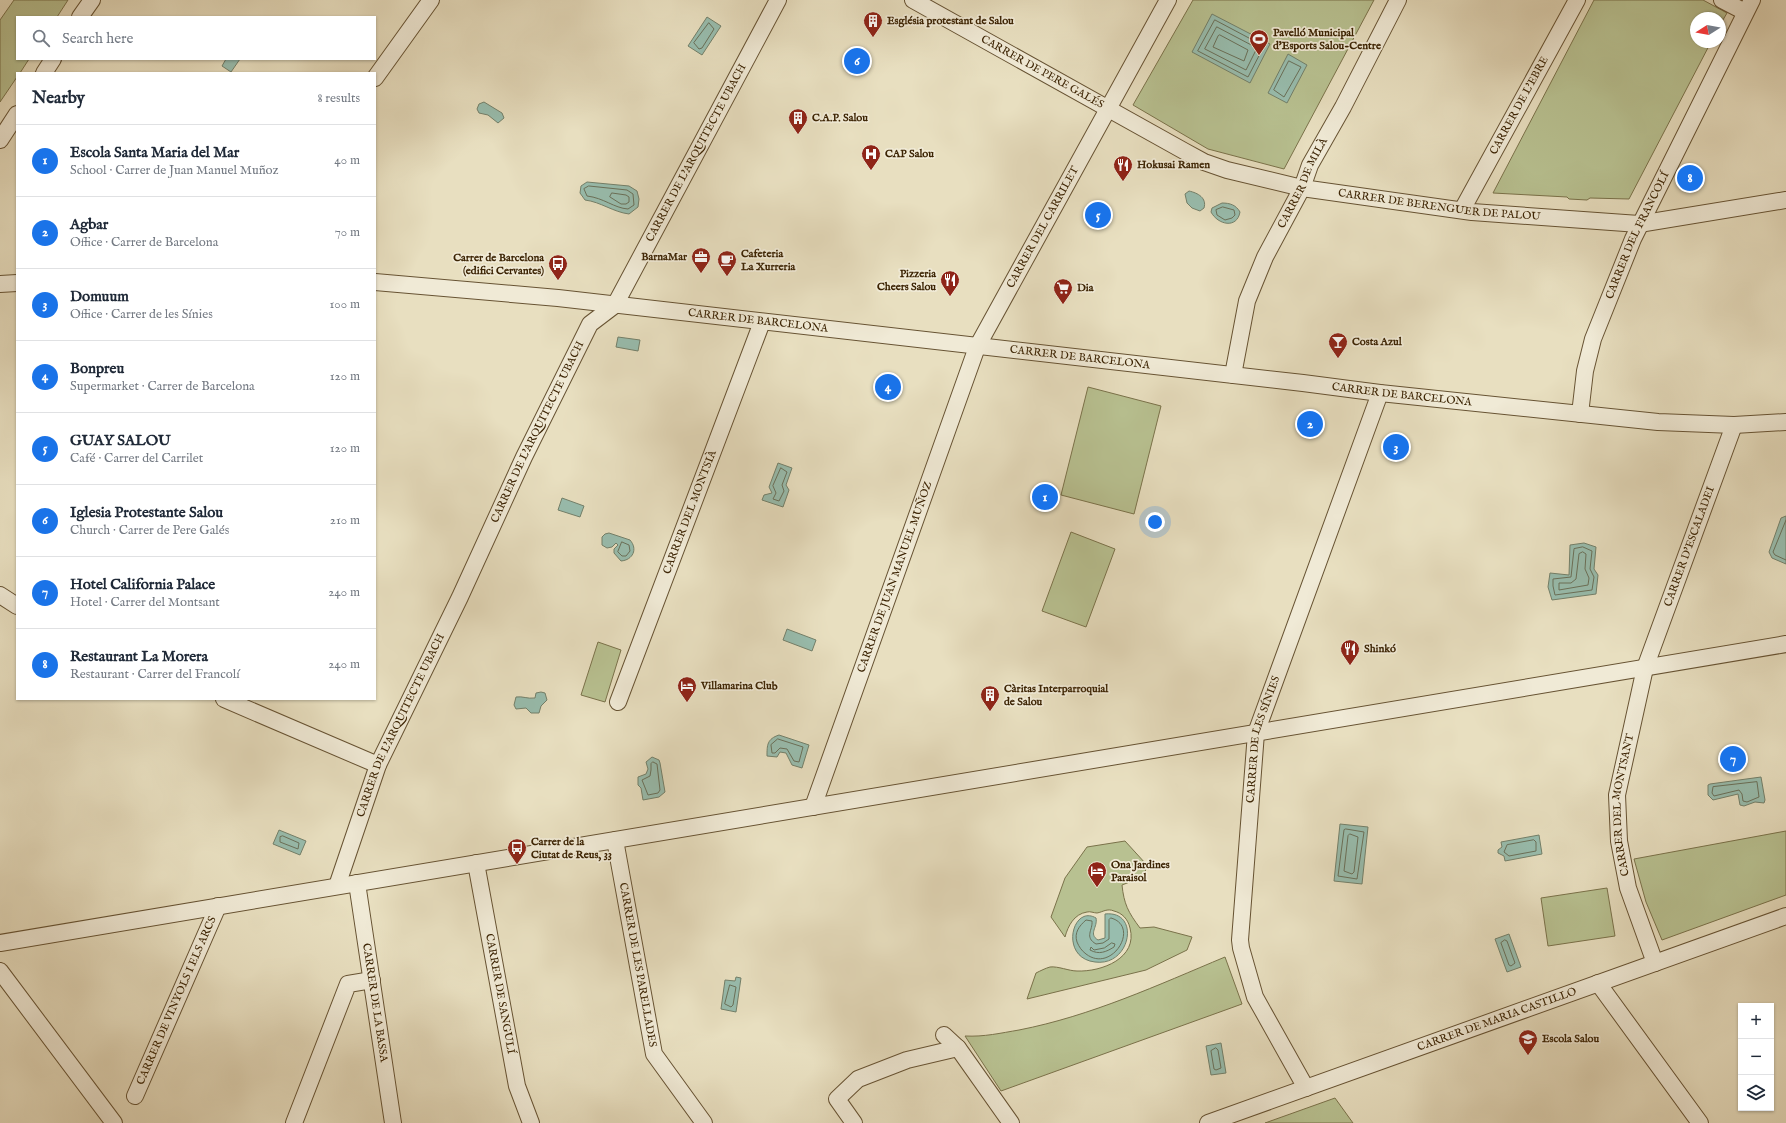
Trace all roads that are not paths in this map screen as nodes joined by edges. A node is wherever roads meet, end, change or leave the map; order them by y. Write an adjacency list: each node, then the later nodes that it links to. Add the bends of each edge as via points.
1 (92, 0): 10 (street)
2 (430, 0): 13 (street)
3 (778, 0): 24 (street, CARRER DE L'ARQUITECTE UBACH)
4 (913, 0): 14 (street, CARRER DE PERE GALÉS)
5 (1168, 0): 14 (street, CARRER DEL CARRILET)
6 (1398, 0): 17 (street, CARRER DE MILÀ, via 1310,165)
7 (1576, 0): 19 (street, CARRER DE L'EBRE)
8 (1722, 0): 9 (street)
9 (1748, 6): 20 (street, CARRER DEL FRANCOLÍ)
10 (81, 16)
11 (52, 60): 12 (street)
12 (45, 72)
13 (376, 77)
14 (1108, 108): 17 (street, CARRER DE BERENGUER DE PALOU, via 1204,162); 26 (street, CARRER DEL CARRILET)
15 (16, 116): 16 (street)
16 (0, 140)
17 (1302, 188): 19 (street, CARRER DE BERENGUER DE PALOU); 27 (street, CARRER DE MILÀ, via 1265,257 1247,301)
18 (1786, 200): 20 (street, CARRER DE BERENGUER DE PALOU)
19 (1462, 210): 20 (street, CARRER DE BERENGUER DE PALOU)
20 (1639, 224): 29 (street, CARRER DEL FRANCOLÍ, via 1593,339 1585,371)
21 (376, 282): 24 (street, CARRER DE BARCELONA)
22 (16, 283): 23 (street)
23 (0, 284)
24 (615, 305): 25 (street, CARRER DE BARCELONA); 39 (street, CARRER DE L'ARQUITECTE UBACH, via 590,324)
25 (762, 322): 26 (street, CARRER DE BARCELONA); 37 (street, CARRER DEL MONTSIÀ)
26 (977, 347): 27 (street, CARRER DE BARCELONA); 40 (street, CARRER DE JUAN MANUEL MUÑOZ)
27 (1234, 375): 28 (street, CARRER DE BARCELONA)
28 (1380, 393): 29 (street, CARRER DE BARCELONA); 38 (street, CARRER DE LES SÍNIES)
29 (1580, 414): 31 (street, CARRER DE BARCELONA, via 1658,422)
30 (1786, 422): 31 (street, CARRER DE BARCELONA)
31 (1734, 425): 35 (street, CARRER D'ESCALADEI)
32 (0, 595): 33 (street)
33 (16, 605)
34 (1786, 644): 35 (street)
35 (1645, 668): 38 (street); 48 (street, CARRER DEL MONTSANT, via 1617,795 1619,842 1628,888)
36 (226, 700): 39 (street)
37 (618, 702)
38 (1256, 733): 40 (street); 54 (street, CARRER DE LES SÍNIES, via 1241,948 1255,997)
39 (378, 765): 44 (street, CARRER DE L'ARQUITECTE UBACH)
40 (813, 807): 41 (street)
41 (615, 840): 42 (street); 60 (street, CARRER DE LES PARELLADES, via 654,1054)
42 (476, 863): 43 (street); 59 (street, CARRER DE SANGULÍ, via 517,1086)
43 (357, 883): 44 (street); 50 (street, CARRER DE LA BASSA)
44 (337, 886): 45 (street)
45 (218, 906): 47 (street); 55 (street, CARRER DE VINYOLS I ELS ARCS)
46 (1786, 916): 48 (street, CARRER DE MARIA CASTILLO)
47 (0, 943)
48 (1655, 963): 51 (street, CARRER DE MARIA CASTILLO)
49 (0, 971): 56 (street)
50 (372, 980): 57 (street, via 348,984); 58 (street, CARRER DE LA BASSA)
51 (1598, 983): 54 (street, CARRER DE MARIA CASTILLO); 64 (street)
52 (944, 1035): 53 (street)
53 (958, 1048): 61 (street, via 907,1060 858,1079 837,1100); 62 (street)
54 (1306, 1088): 63 (street, CARRER DE MARIA CASTILLO)
55 (135, 1096)
56 (114, 1123)
57 (294, 1123)
58 (393, 1123)
59 (531, 1123)
60 (704, 1123)
61 (854, 1123)
62 (1011, 1123)
63 (1208, 1123)
64 (1700, 1123)

